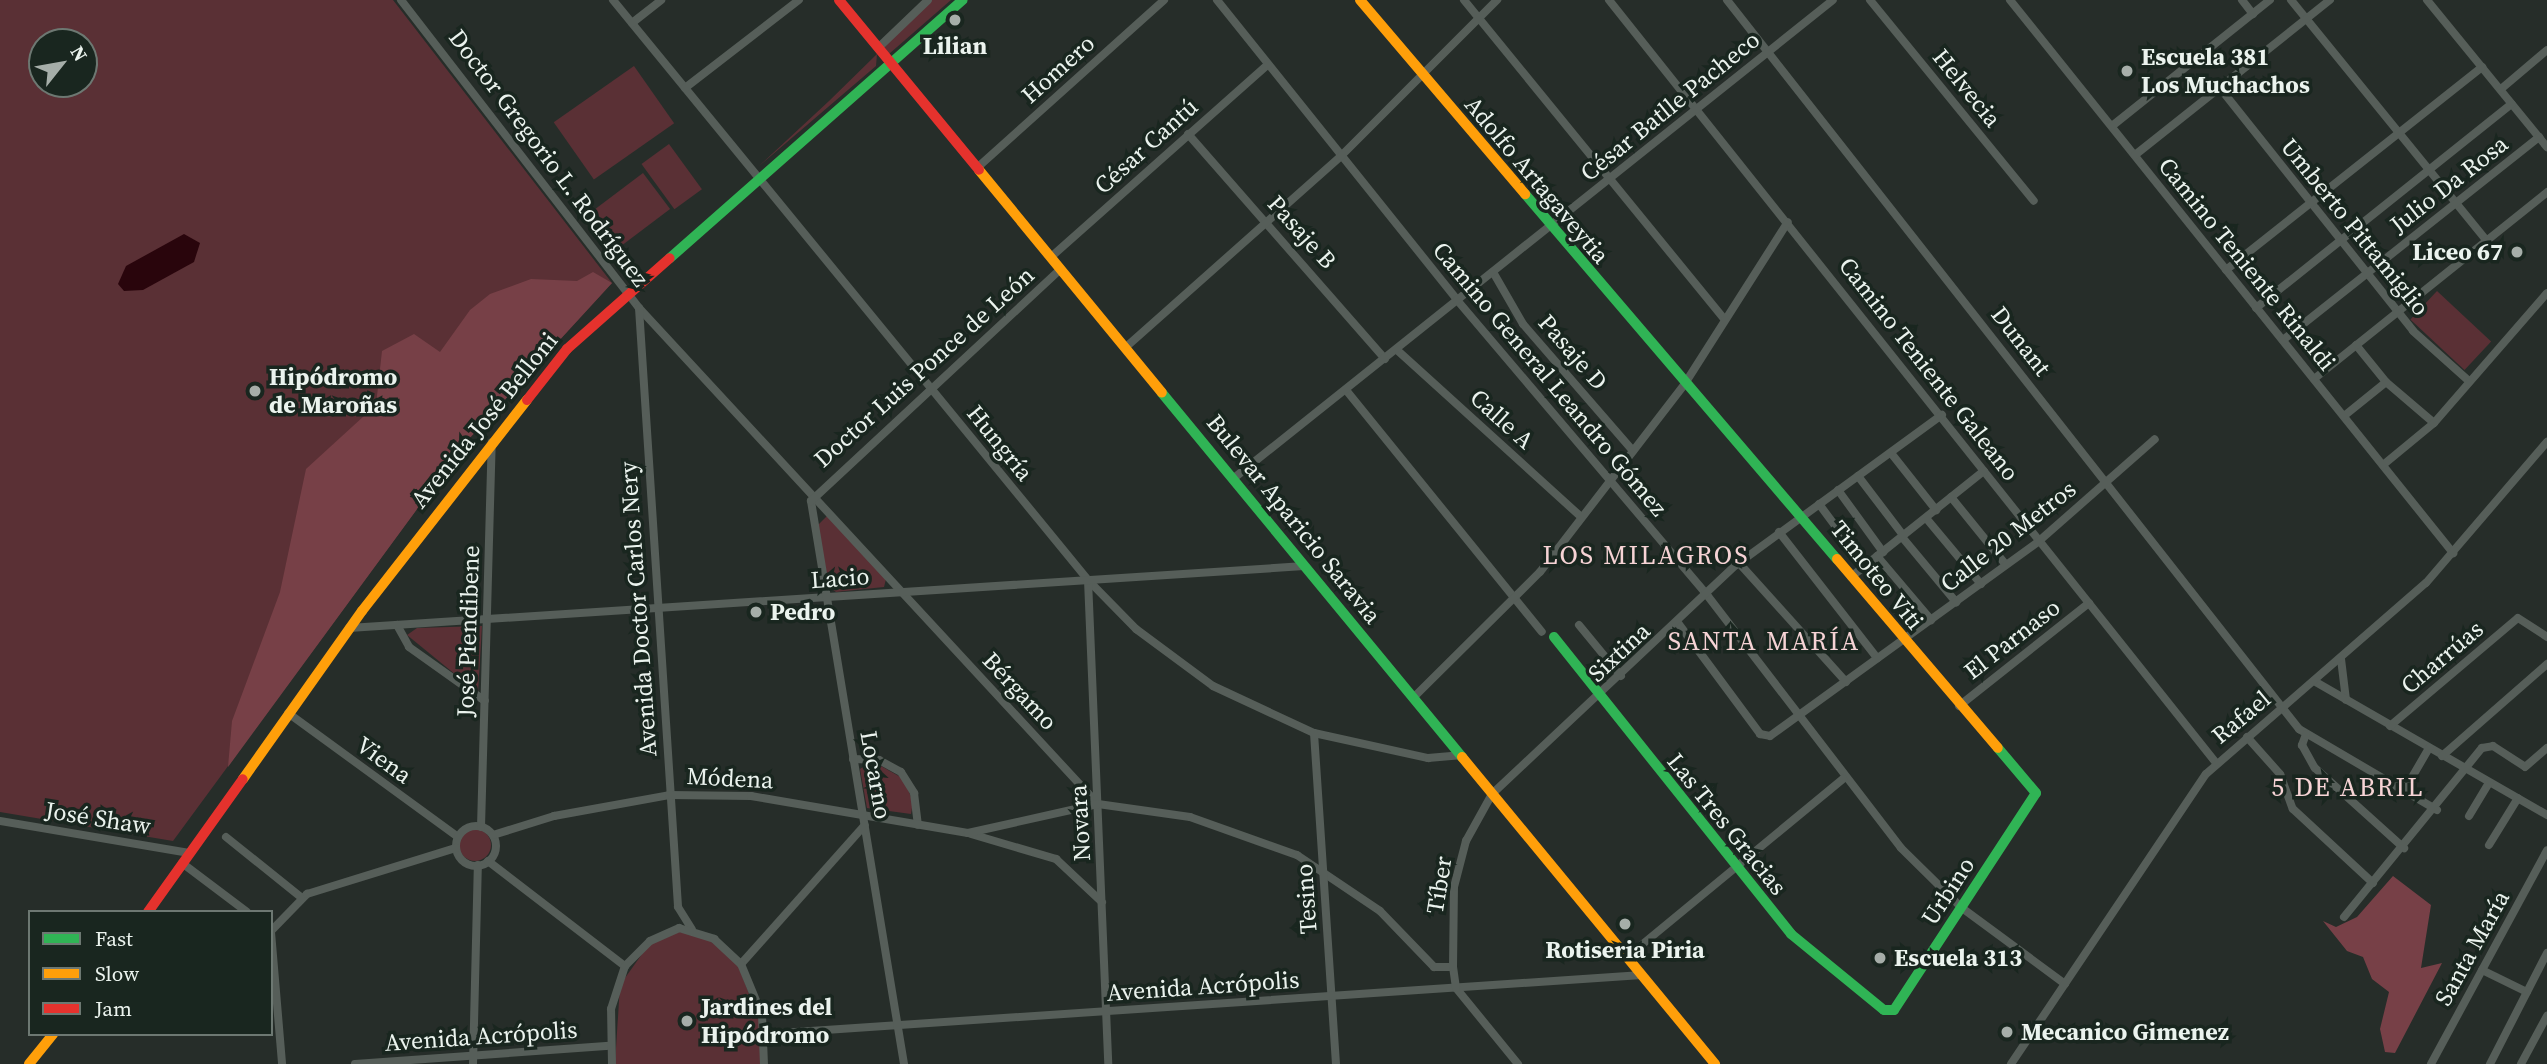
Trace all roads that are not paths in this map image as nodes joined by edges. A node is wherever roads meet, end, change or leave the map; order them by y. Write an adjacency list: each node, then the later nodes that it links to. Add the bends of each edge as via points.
1 (401, 0): 64 (street, Doctor Gregorio L. Rodríguez)
2 (613, 0): 26 (street, Hungría)
3 (661, 0): 26 (street)
4 (799, 0): 34 (street)
5 (839, 0): 27 (street, Bulevar Aparicio Saravia)
6 (928, 0): 27 (street)
7 (1164, 0): 46 (street, Homero)
8 (1217, 0): 31 (street, Camino General Leandro Gómez)
9 (1360, 0): 33 (street, Adolfo Artagaveytia)
10 (1464, 0): 24 (street)
11 (1497, 0): 24 (street)
12 (1609, 0): 38 (street, Camino Teniente Galeano)
13 (1727, 0): 29 (street, Dunant)
14 (1833, 0): 29 (street, César Batlle Pacheco)
15 (1870, 0): 51 (street, Helvecia)
16 (2010, 0): 39 (street, Camino Teniente Rinaldi)
17 (2242, 0): 23 (street)
18 (2270, 0): 23 (street)
19 (2291, 0): 25 (street)
20 (2330, 0): 25 (street)
21 (2427, 0): 32 (street)
22 (961, 1): 30 (street, Avenida José Belloni)
23 (2253, 14): 39 (street)
24 (1478, 18): 33 (street); 49 (street)
25 (2307, 19): 35 (street); 40 (street)
26 (632, 23): 34 (street, Hungría)
27 (878, 48): 30 (street, Bulevar Aparicio Saravia)
28 (2547, 50): 36 (street)
29 (1769, 52): 38 (street, César Batlle Pacheco); 95 (street, Dunant)
30 (891, 63): 46 (street, Bulevar Aparicio Saravia); 48 (street, Avenida José Belloni)
31 (1268, 64): 41 (street, César Cantú); 45 (street, Camino General Leandro Gómez)
32 (2482, 66): 36 (street); 40 (street)
33 (1422, 75): 45 (street); 56 (street, Adolfo Artagaveytia)
34 (685, 88): 48 (street, Hungría)
35 (2220, 89): 44 (street); 52 (street, Umberto Pittamiglio)
36 (2501, 89): 37 (street)
37 (2512, 104): 42 (street); 47 (street)
38 (1697, 109): 49 (street, César Batlle Pacheco); 55 (street, Camino Teniente Galeano)
39 (2112, 126): 44 (street, Camino Teniente Rinaldi)
40 (2398, 132): 47 (street); 52 (street)
41 (1188, 134): 54 (street, Pasaje B); 59 (street, César Cantú)
42 (2539, 137): 43 (street); 53 (street, Julio Da Rosa)
43 (2547, 146)
44 (2135, 155): 61 (street, Camino Teniente Rinaldi)
45 (1341, 156): 54 (street); 66 (street, Camino General Leandro Gómez)
46 (978, 167): 59 (street, Bulevar Aparicio Saravia)
47 (2429, 170): 53 (street); 58 (street)
48 (757, 178): 64 (street, Avenida José Belloni); 80 (street, Hungría)
49 (1609, 179): 56 (street, César Batlle Pacheco); 70 (street)
50 (2547, 192): 57 (street)
51 (2034, 201)
52 (2310, 203): 58 (street, Umberto Pittamiglio); 61 (street)
53 (2456, 203): 57 (street); 63 (street, Julio Da Rosa)
54 (1266, 222): 73 (street); 75 (street, Pasaje B)
55 (1788, 222): 70 (street); 82 (street, Camino Teniente Galeano)
56 (1549, 228): 62 (street, César Batlle Pacheco); 79 (street, Adolfo Artagaveytia)
57 (2486, 240): 69 (street)
58 (2340, 242): 63 (street, Umberto Pittamiglio); 68 (street)
59 (1051, 257): 60 (street, Bulevar Aparicio Saravia)
60 (1061, 269): 73 (street, Bulevar Aparicio Saravia); 80 (street, Doctor Luis Ponce de León)
61 (2226, 270): 68 (street, Camino Teniente Rinaldi)
62 (1493, 272): 66 (street, César Batlle Pacheco); 88 (street, Pasaje D, via 1523,324)
63 (2366, 274): 69 (street, Umberto Pittamiglio); 71 (street, Julio Da Rosa)
64 (627, 292): 67 (street, Doctor Gregorio L. Rodríguez); 85 (street, Avenida José Belloni, via 567,349)
65 (2547, 293): 77 (street)
66 (1457, 300): 74 (street, César Batlle Pacheco); 94 (street, Camino General Leandro Gómez)
67 (639, 308): 97 (street, Bérgamo); 122 (street, Avenida Doctor Carlos Nery)
68 (2256, 308): 71 (street, Camino Teniente Rinaldi)
69 (2397, 312): 72 (street); 77 (street, Umberto Pittamiglio)
70 (1724, 319): 79 (street)
71 (2283, 340): 76 (street, Camino Teniente Rinaldi)
72 (2356, 345): 76 (street); 78 (street)
73 (1126, 347): 93 (street, Bulevar Aparicio Saravia)
74 (1397, 349): 75 (street, César Batlle Pacheco); 101 (street, Calle A)
75 (1385, 359): 81 (street, César Batlle Pacheco)
76 (2314, 379): 83 (street, Camino Teniente Rinaldi)
77 (2469, 381): 84 (street)
78 (2386, 382): 83 (street); 84 (street)
79 (1684, 385): 88 (street); 102 (street, Timoteo Viti)
80 (930, 386): 97 (street, Doctor Luis Ponce de León); 114 (street, Hungría)
81 (1346, 390): 93 (street, César Batlle Pacheco); 119 (street)
82 (1942, 415): 89 (street, Sixtina); 91 (street, Camino Teniente Galeano)
83 (2344, 416): 90 (street, Camino Teniente Rinaldi)
84 (2434, 423): 90 (street)
85 (492, 438): 123 (street, Avenida José Belloni); 124 (street, José Piendibene)
86 (2155, 439): 95 (street, Calle 20 Metros)
87 (2547, 442): 107 (street, Rafael)
88 (1633, 451): 94 (street)
89 (1891, 453): 92 (street, Sixtina); 100 (street)
90 (2383, 465): 107 (street, Camino Teniente Rinaldi)
91 (1984, 471): 98 (street); 106 (street, Camino Teniente Galeano)
92 (1858, 476): 96 (street, Sixtina); 105 (street)
93 (1234, 478): 111 (street, Bulevar Aparicio Saravia)
94 (1607, 482): 101 (street); 117 (street, Camino General Leandro Gómez)
95 (2108, 482): 106 (street, Calle 20 Metros); 146 (street, Dunant)
96 (1838, 490): 99 (street, Sixtina); 108 (street)
97 (813, 493): 116 (street, Bérgamo); 118 (street, Locarno)
98 (1951, 498): 100 (street); 110 (street)
99 (1819, 504): 102 (street, Sixtina); 112 (street)
100 (1936, 510): 103 (street)
101 (1581, 517): 119 (street)
102 (1801, 517): 104 (street, Sixtina); 113 (street, Timoteo Viti)
103 (1926, 518): 105 (street); 115 (street)
104 (1779, 532): 109 (street, Sixtina); 136 (street)
105 (1902, 536): 108 (street); 120 (street)
106 (2039, 541): 110 (street, Calle 20 Metros); 121 (street, Camino Teniente Galeano)
107 (2453, 553): 135 (street, Rafael)
108 (1880, 554): 112 (street); 125 (street)
109 (1739, 563): 117 (street, Sixtina); 140 (street)
110 (2006, 565): 115 (street, Calle 20 Metros)
111 (1304, 566): 114 (street, Lacio); 141 (street, Bulevar Aparicio Saravia)
112 (1865, 566): 113 (street)
113 (1851, 577): 134 (street, Timoteo Viti)
114 (1088, 580): 116 (street, Lacio); 150 (street, Hungría, via 1197,676); 167 (street, Novara)
115 (1981, 584): 120 (street, Calle 20 Metros)
116 (904, 592): 118 (street, Lacio); 167 (street, Bérgamo)
117 (1707, 595): 126 (street, Sixtina); 148 (street, Camino General Leandro Gómez)
118 (826, 599): 122 (street, Lacio); 157 (street, Locarno)
119 (1517, 599): 131 (street); 141 (street)
120 (1956, 602): 125 (street, Calle 20 Metros)
121 (2089, 603): 145 (street, El Parnaso); 158 (street, Camino Teniente Galeano)
122 (656, 608): 124 (street, Lacio); 165 (street, Avenida Doctor Carlos Nery)
123 (362, 611): 127 (street); 130 (street, Avenida José Belloni)
124 (488, 620): 128 (street, Lacio); 144 (street, José Piendibene)
125 (1931, 620): 134 (street, Calle 20 Metros)
126 (1678, 623): 138 (street, Sixtina); 148 (street, Calle 20 Metros, via 1760,734 1770,736)
127 (378, 624): 128 (street, Lacio); 130 (street, Lacio)
128 (397, 625): 144 (street, via 409,647)
129 (1579, 625): 138 (street)
130 (349, 628): 147 (street, Avenida José Belloni)
131 (1542, 632)
132 (1554, 637): 142 (street, Las Tres Gracias)
133 (2547, 637): 149 (street, Charrúas, via 2518,618)
134 (1902, 640): 136 (street, Calle 20 Metros); 145 (street, Timoteo Viti)
135 (2341, 658): 139 (street, Rafael); 143 (street)
136 (1877, 659): 140 (street, Calle 20 Metros)
137 (2547, 664): 156 (street)
138 (1621, 676): 142 (street, Sixtina)
139 (2314, 681): 143 (street); 146 (street, Rafael)
140 (1846, 682): 148 (street, Calle 20 Metros)
141 (1414, 696): 155 (street, Bulevar Aparicio Saravia)
142 (1598, 698): 164 (street, Sixtina); 188 (street, Las Tres Gracias)
143 (2346, 700): 149 (street)
144 (485, 701): 175 (street, José Piendibene)
145 (1959, 706): 163 (street, Timoteo Viti)
146 (2283, 707): 151 (street, Dunant); 152 (street, Rafael)
147 (288, 713): 179 (street, Viena); 184 (street, Avenida José Belloni)
148 (1796, 719): 160 (street, Camino General Leandro Gómez)
149 (2390, 726): 153 (street)
150 (1314, 733): 155 (street, Hungría, via 1428,758); 189 (street, Tesino)
151 (2306, 734): 162 (street); 182 (street, via 2302,745 2315,768)
152 (2247, 737): 158 (street, Rafael); 190 (street, via 2280,774 2301,818)
153 (2429, 748): 156 (street); 162 (street)
154 (2547, 748): 159 (street, via 2525,767 2488,746)
155 (1460, 755): 164 (street, Bulevar Aparicio Saravia)
156 (2442, 756): 159 (street)
157 (853, 759): 169 (street, Locarno); 174 (street, via 879,760 901,772 914,793)
158 (2217, 764): 209 (street, Rafael)
159 (2465, 769): 161 (street); 168 (street)
160 (1843, 779): 188 (street); 194 (street, Camino General Leandro Gómez)
161 (2489, 783): 166 (street); 171 (street)
162 (2404, 791): 168 (street)
163 (2036, 793): 194 (street, Urbino)
164 (1492, 794): 203 (street, Bulevar Aparicio Saravia); 206 (street, Tíber, via 1466,841 1454,887)
165 (670, 795): 169 (street, Módena, via 751,796); 177 (street, Módena, via 554,816); 193 (street, Avenida Doctor Carlos Nery)
166 (2518, 798): 170 (street); 180 (street)
167 (1098, 804): 176 (street, Módena); 189 (street, via 1225,826); 192 (street, Novara)
168 (2437, 810): 182 (street)
169 (862, 812): 173 (street, Locarno); 174 (street, Módena)
170 (2547, 815)
171 (2469, 816)
172 (0, 821): 184 (street, José Shaw)
173 (865, 825): 204 (street); 216 (street, Locarno)
174 (918, 825): 176 (street, Módena)
175 (481, 827): 177 (street); 179 (street)
176 (968, 833): 192 (street, Módena, via 1056,859)
177 (493, 835): 185 (street)
178 (226, 837): 191 (street)
179 (458, 837): 181 (street)
180 (2489, 845)
181 (456, 848): 187 (street, via 463,861); 191 (street)
182 (2404, 848): 190 (street)
183 (2547, 850): 207 (street, Santa María)
184 (189, 853): 186 (street, Avenida José Belloni)
185 (488, 861): 187 (street); 205 (street)
186 (182, 863): 195 (street, Avenida José Belloni); 196 (street)
187 (478, 866): 220 (street)
188 (1735, 867): 203 (street); 213 (street, Las Tres Gracias, via 1801,943 1884,1010)
189 (1324, 870): 206 (street, via 1380,911 1434,967); 212 (street, Tesino)
190 (2374, 883): 197 (street)
191 (301, 897): 198 (street)
192 (1102, 903): 214 (street, Novara)
193 (678, 907): 199 (street, Avenida Doctor Carlos Nery); 200 (street)
194 (1962, 908): 209 (street, Camino General Leandro Gómez); 213 (street, Urbino)
195 (149, 910)
196 (244, 910)
197 (2344, 917)
198 (273, 929)
199 (692, 929): 200 (street); 204 (street, Avenida Doctor Carlos Nery, via 714,939)
200 (661, 934): 205 (street)
201 (2547, 953): 211 (street)
202 (273, 955): 222 (street)
203 (1627, 957): 208 (street, Bulevar Aparicio Saravia)
204 (741, 964): 217 (street, Avenida Doctor Carlos Nery)
205 (625, 966): 219 (street, via 611,1009)
206 (1453, 967): 210 (street, Tíber)
207 (2482, 970): 211 (street); 232 (street, Santa María)
208 (1642, 975): 210 (street, Avenida Acrópolis); 230 (street, Bulevar Aparicio Saravia)
209 (2065, 984): 231 (street, Rafael)
210 (1456, 988): 212 (street, Avenida Acrópolis); 229 (street)
211 (2527, 992): 233 (street)
212 (1332, 996): 214 (street, Avenida Acrópolis); 228 (street, Tesino)
213 (1894, 1010)
214 (1106, 1013): 216 (street, Avenida Acrópolis); 227 (street, Novara)
215 (2547, 1016): 234 (street)
216 (900, 1027): 217 (street, Avenida Acrópolis); 226 (street, Locarno)
217 (766, 1034): 225 (street, Avenida Doctor Carlos Nery)
218 (51, 1036): 221 (street)
219 (610, 1046): 220 (street, Avenida Acrópolis); 224 (street)
220 (473, 1060): 223 (street, Avenida Acrópolis)
221 (29, 1064)
222 (282, 1064)
223 (355, 1064)
224 (612, 1064)
225 (764, 1064)
226 (905, 1064)
227 (1108, 1064)
228 (1336, 1064)
229 (1518, 1064)
230 (1715, 1064)
231 (2011, 1064)
232 (2431, 1064)
233 (2490, 1064)
234 (2521, 1064)

